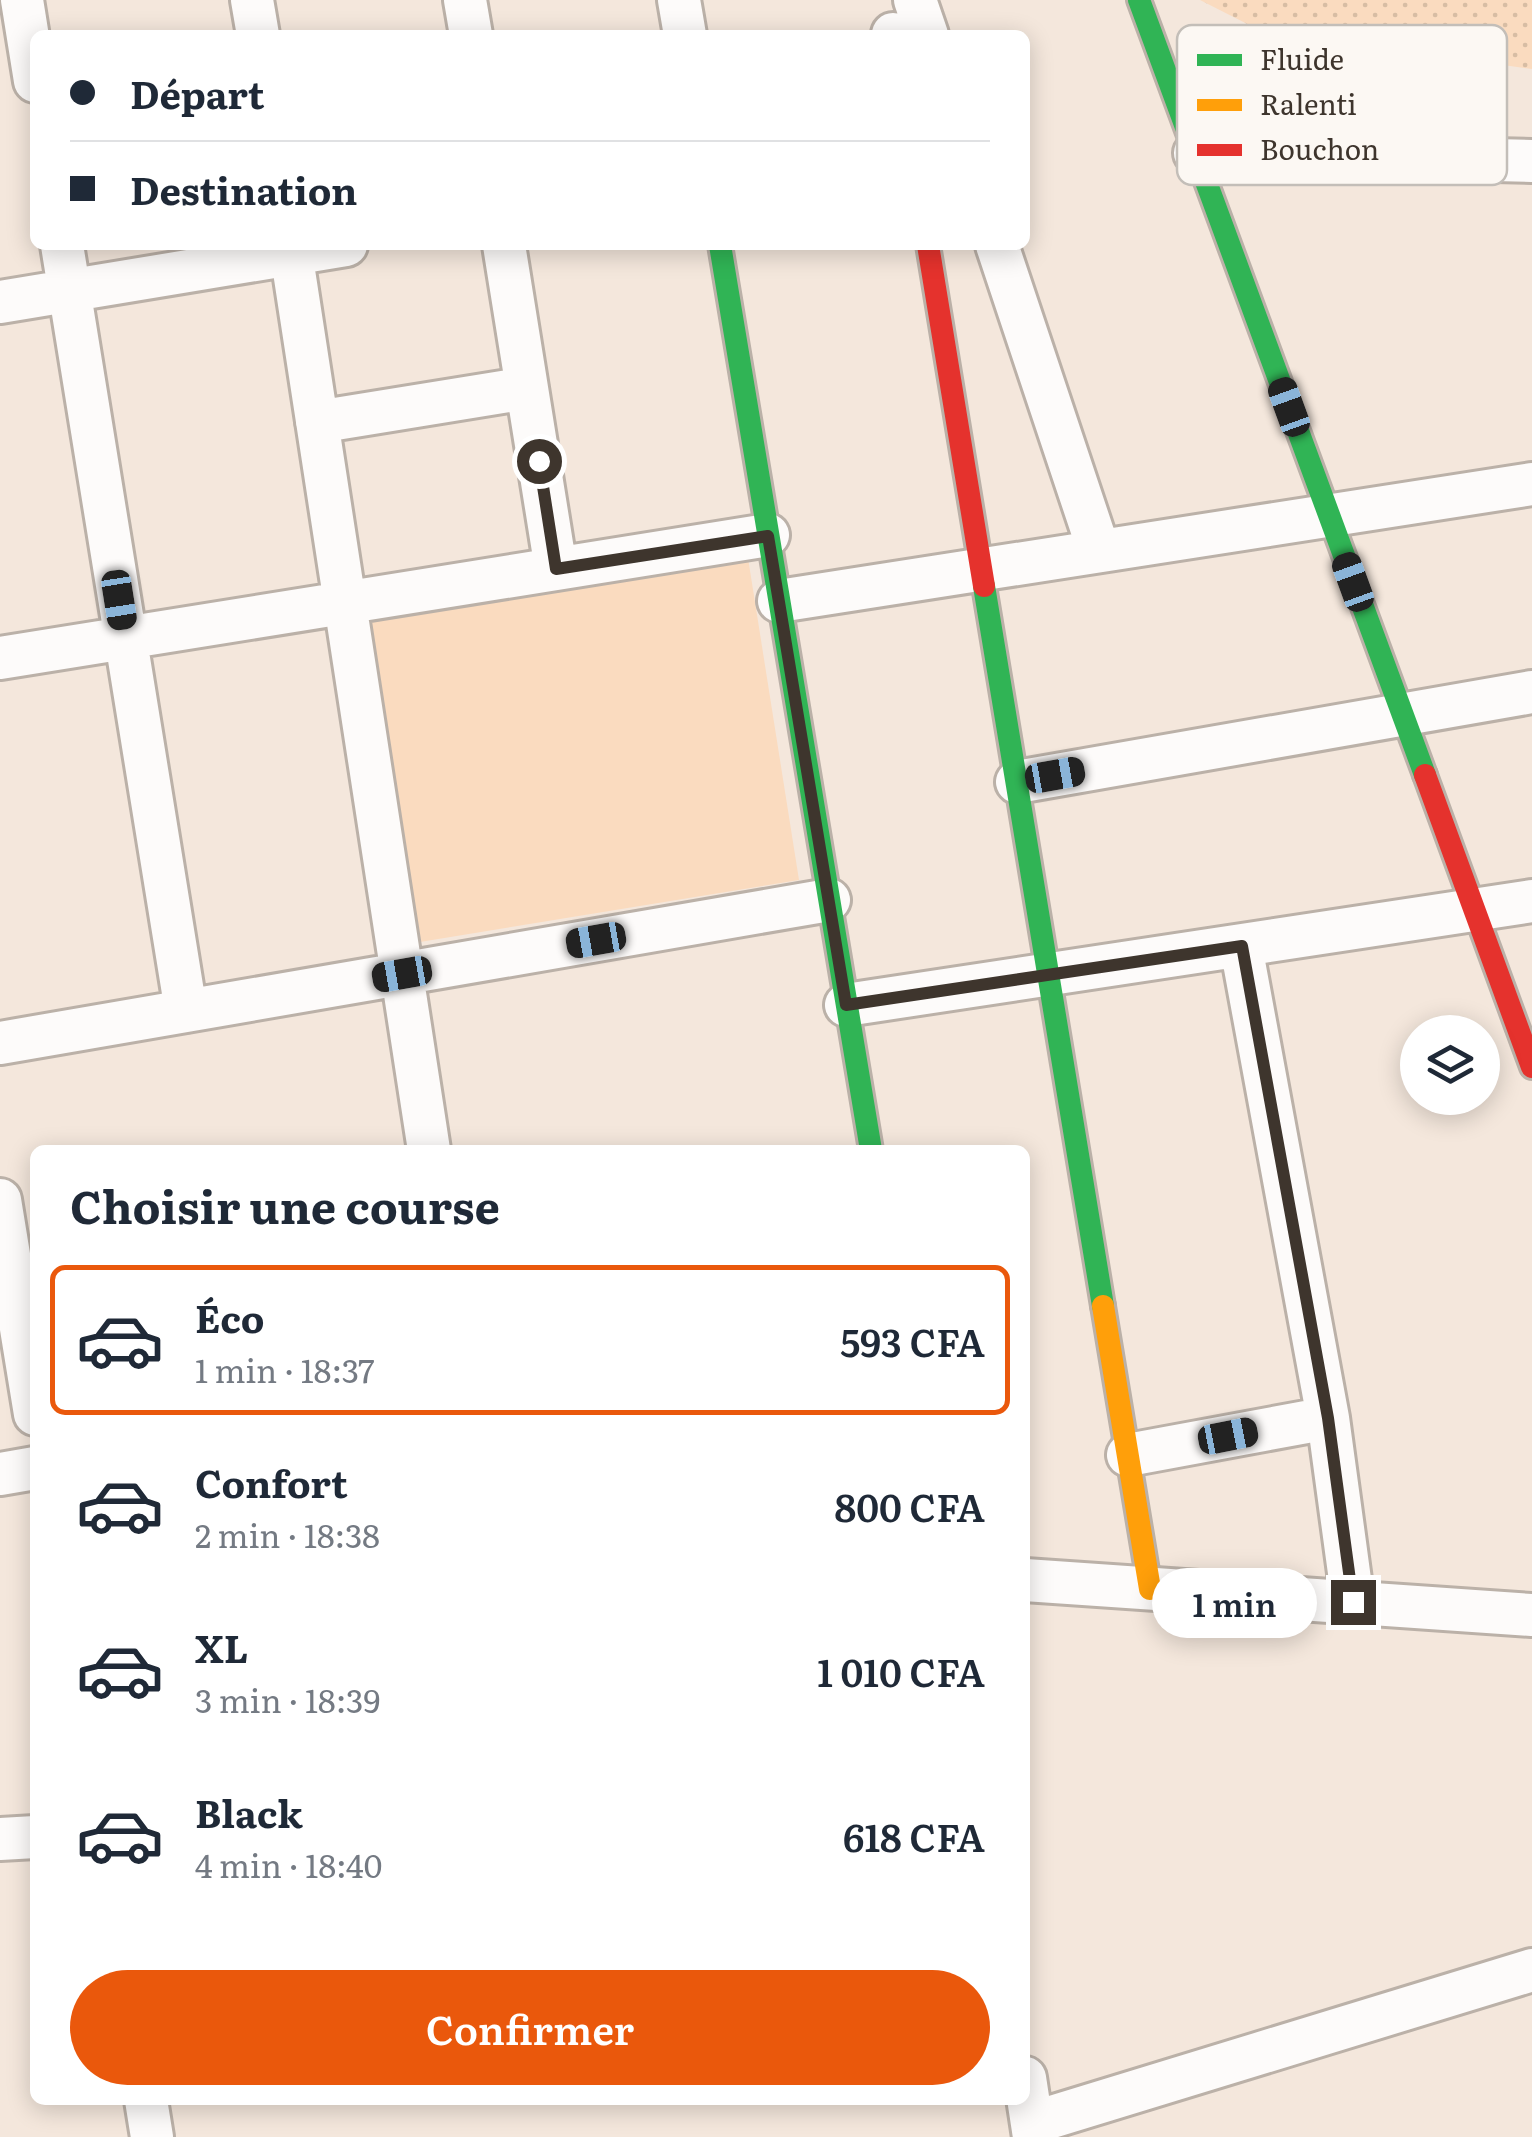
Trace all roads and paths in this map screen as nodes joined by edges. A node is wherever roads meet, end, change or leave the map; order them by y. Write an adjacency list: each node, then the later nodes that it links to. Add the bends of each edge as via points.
1 (22, 0): 9 (street)
2 (252, 0): 6 (street)
3 (465, 0): 7 (street)
4 (679, 0): 8 (street)
5 (1139, 0): 10 (street)
6 (257, 30)
7 (470, 30)
8 (684, 30)
9 (30, 50)
10 (1177, 104)
11 (1507, 160): 12 (street)
12 (1532, 161)
13 (1207, 185): 25 (street)
14 (63, 250): 20 (street)
15 (291, 250): 20 (street); 23 (street)
16 (505, 250): 22 (street)
17 (721, 250): 26 (street)
18 (929, 250): 29 (street)
19 (998, 250): 27 (street)
20 (69, 290): 21 (street); 32 (street)
21 (0, 302)
22 (527, 388): 23 (street); 28 (street)
23 (317, 422): 31 (street)
24 (1532, 484): 25 (street)
25 (1329, 516): 27 (street); 35 (street)
26 (768, 536): 28 (street); 30 (street)
27 (1098, 551): 29 (street)
28 (556, 569): 31 (street)
29 (981, 570): 30 (street); 36 (street)
30 (779, 601): 37 (street)
31 (345, 603): 32 (street); 41 (street)
32 (125, 638): 33 (street); 44 (street)
33 (0, 658)
34 (1532, 692): 35 (street)
35 (1402, 715): 36 (street); 39 (street)
36 (1016, 782): 42 (street)
37 (829, 900): 41 (street); 43 (street)
38 (1532, 901): 39 (street)
39 (1474, 910): 40 (street); 46 (street)
40 (1242, 946): 42 (street); 52 (street)
41 (402, 974): 44 (street); 47 (street)
42 (1048, 975): 43 (street); 53 (street)
43 (846, 1005): 48 (street)
44 (186, 1011): 45 (street)
45 (0, 1043)
46 (1532, 1067)
47 (428, 1145)
48 (869, 1145)
49 (0, 1200): 50 (street)
50 (5, 1258): 51 (street)
51 (30, 1388)
52 (1328, 1418): 53 (street); 58 (street)
53 (1128, 1455): 57 (street)
54 (30, 1469): 55 (street)
55 (0, 1474)
56 (1030, 1580): 57 (street)
57 (1150, 1589): 58 (street)
58 (1353, 1602): 59 (street)
59 (1532, 1615)
60 (30, 1837): 61 (street)
61 (0, 1839)
62 (1532, 1970): 65 (street)
63 (147, 2105): 66 (street)
64 (1029, 2105): 65 (street)
65 (1033, 2130)
66 (152, 2137)

